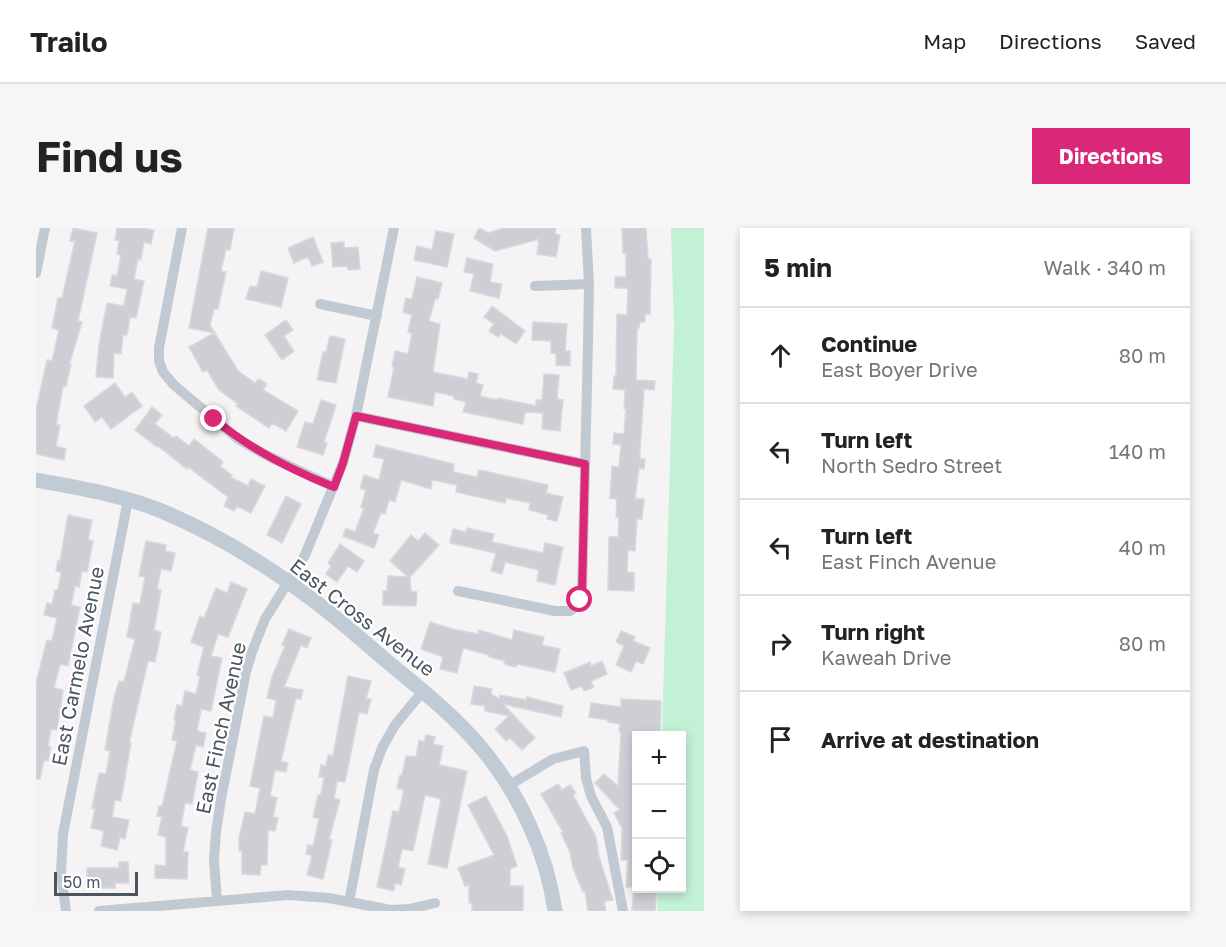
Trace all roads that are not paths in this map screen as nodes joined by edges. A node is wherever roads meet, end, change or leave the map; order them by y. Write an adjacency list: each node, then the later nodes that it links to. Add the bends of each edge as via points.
1 (45, 228): 5 (street)
2 (182, 228): 13 (street, via 159,348 164,372 238,439)
3 (394, 228): 9 (street, East Finch Avenue)
4 (586, 228): 6 (street)
5 (36, 273)
6 (589, 284): 7 (street); 11 (street)
7 (535, 286)
8 (320, 304): 9 (street)
9 (377, 315): 10 (street, East Finch Avenue)
10 (356, 416): 11 (street); 13 (street, East Finch Avenue)
11 (585, 464): 16 (street, via 582,594 578,605 570,611 555,611)
12 (36, 480): 14 (street, East Cross Avenue)
13 (334, 487): 15 (street, East Finch Avenue)
14 (128, 500): 15 (street, East Cross Avenue, via 164,512 201,531); 22 (street, East Carmelo Avenue, via 64,824 61,865)
15 (289, 583): 17 (street, East Cross Avenue); 19 (street, East Finch Avenue, via 266,619 246,672 220,799 214,860)
16 (458, 591)
17 (423, 690): 18 (street, East Cross Avenue, via 484,751); 20 (street, via 394,725 374,770)
18 (508, 786): 24 (street, East Cross Avenue, via 534,837); 25 (street, via 553,759 584,751 585,778 607,827)
19 (217, 901): 20 (street, via 288,896); 23 (street)
20 (349, 902): 21 (street, via 391,910)
21 (435, 903)
22 (66, 911)
23 (99, 911)
24 (555, 911)
25 (624, 911)

